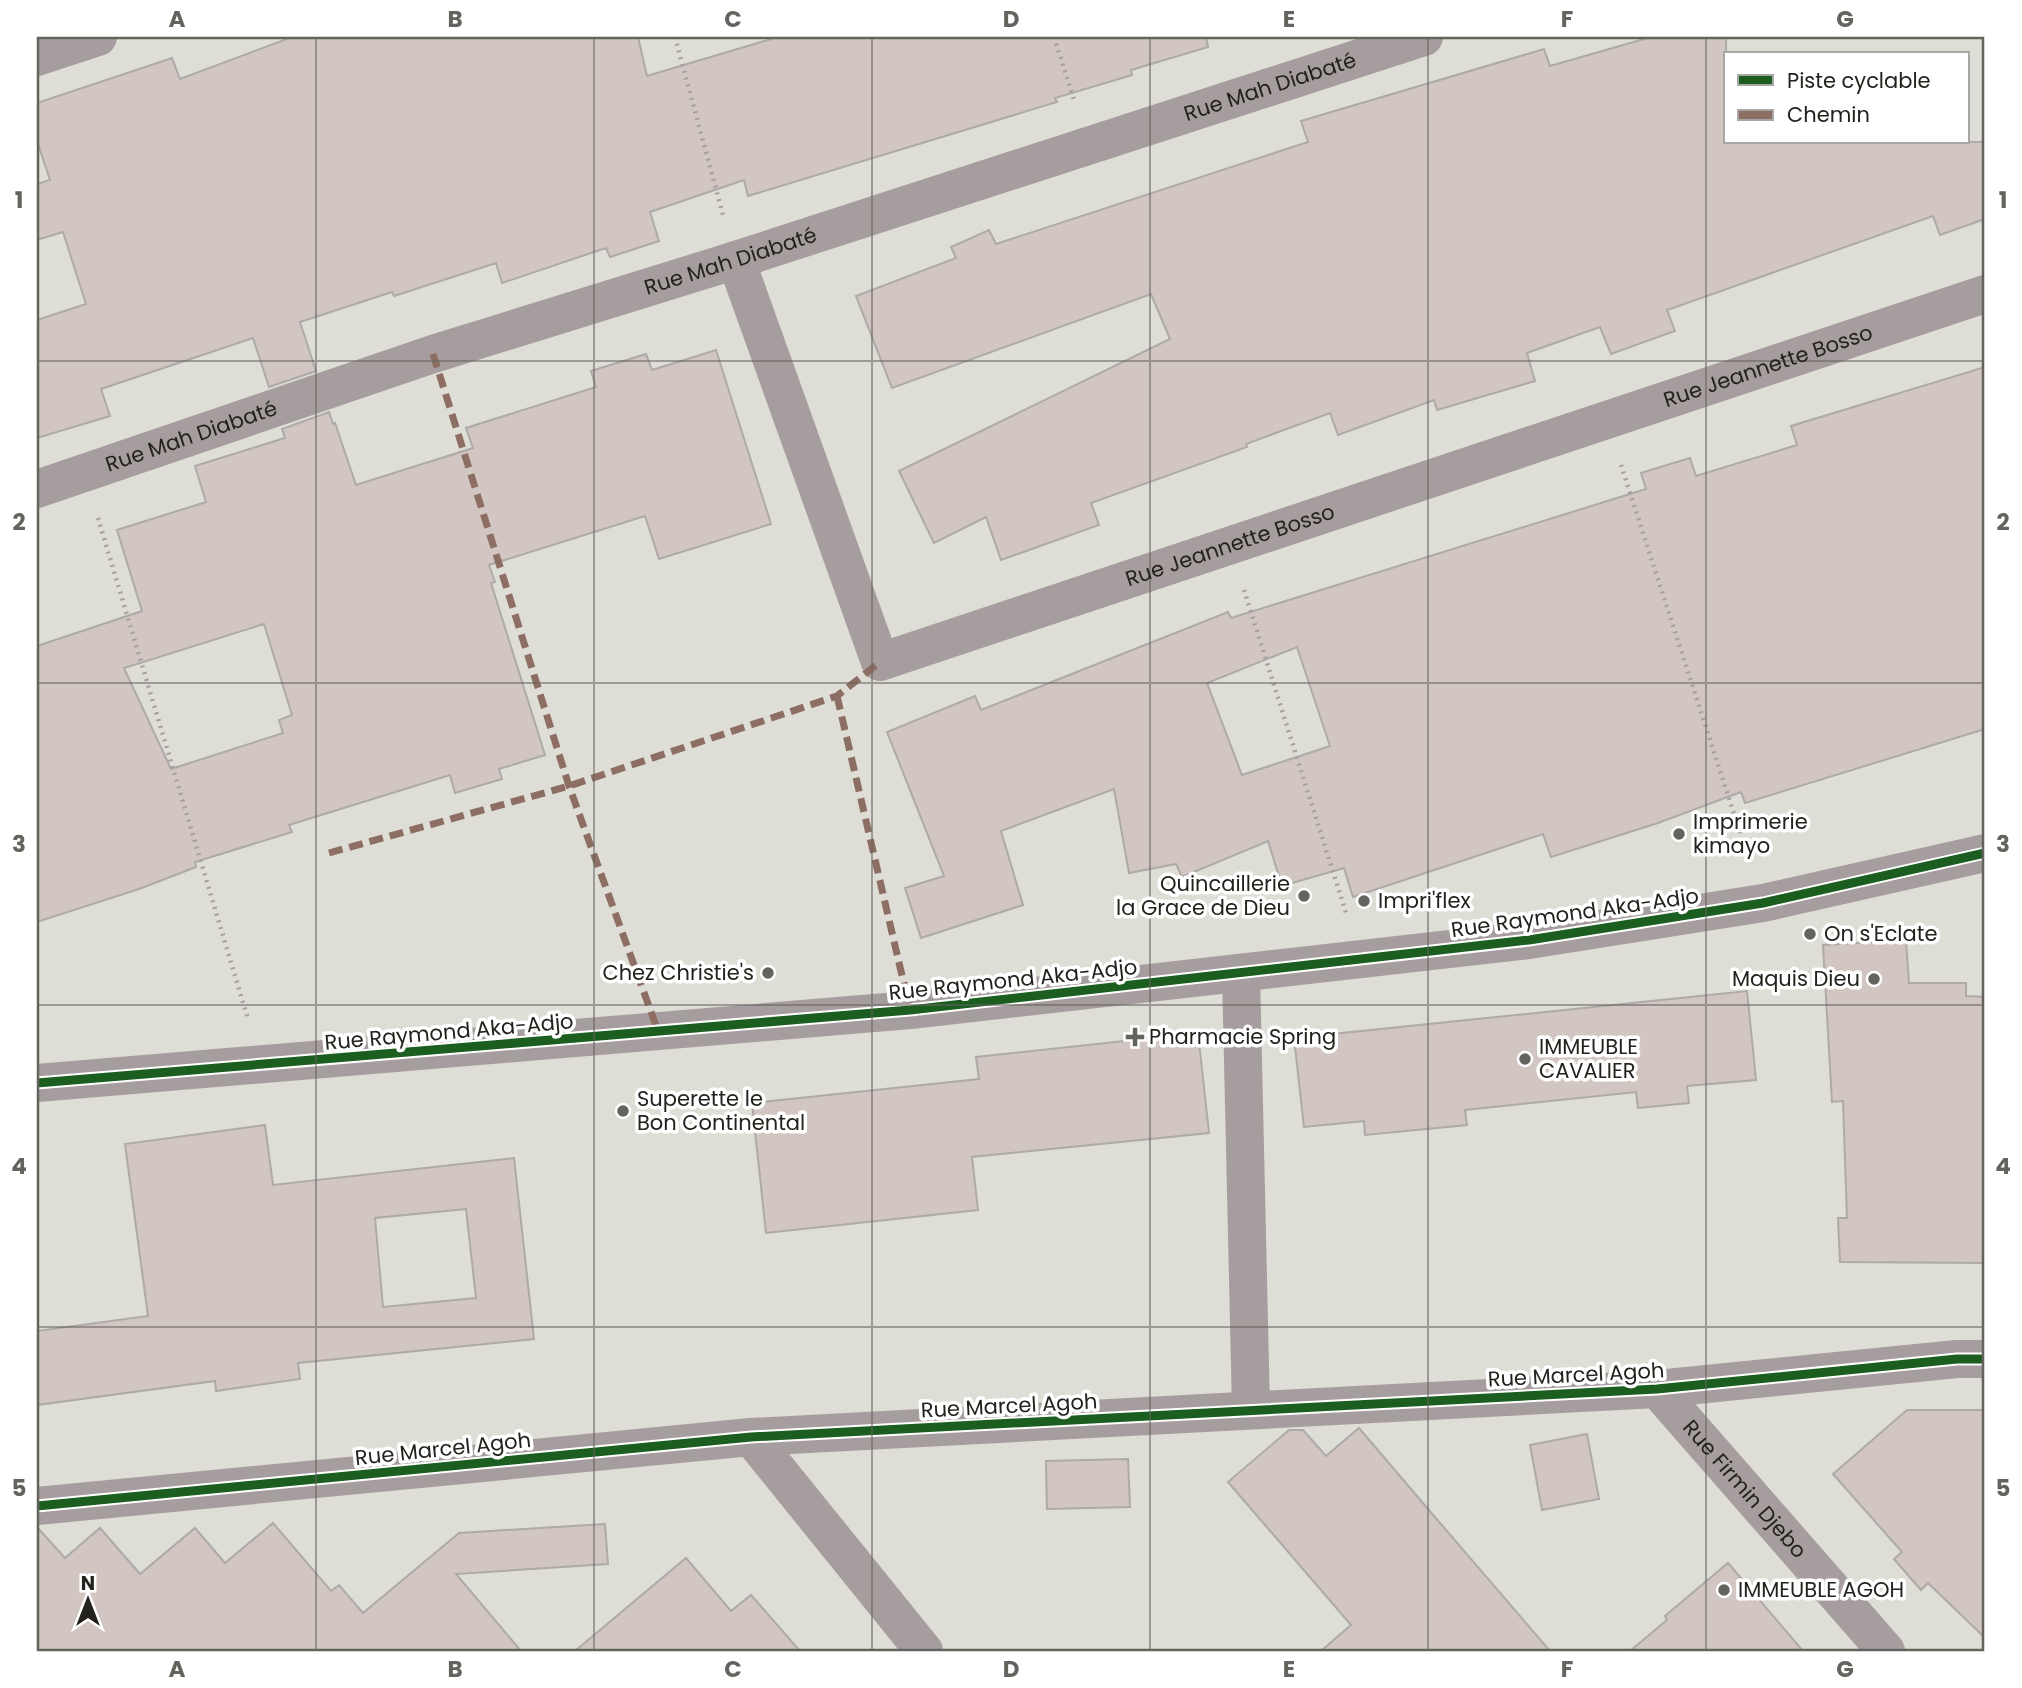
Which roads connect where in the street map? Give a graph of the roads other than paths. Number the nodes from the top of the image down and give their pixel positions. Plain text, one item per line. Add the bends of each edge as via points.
1 (98, 37) edge
2 (1424, 37) edge
3 (37, 57) edge
4 (736, 260) junction
5 (1985, 294) edge
6 (37, 489) edge
7 (1985, 853) edge
8 (1241, 973) junction
9 (37, 1083) edge
10 (1985, 1359) edge
11 (1657, 1389) junction
12 (1251, 1410) junction
13 (751, 1437) junction
14 (37, 1506) edge
15 (924, 1651) edge
16 (1886, 1651) edge

1 - 3 street
2 - 4 street, Rue Mah Diabaté
4 - 5 street, Rue Jeannette Bosso via 880,662
4 - 6 street, Rue Mah Diabaté via 433,354
7 - 8 street, Rue Raymond Aka-Adjo via 1763,902 1529,940
8 - 9 street, Rue Raymond Aka-Adjo via 910,1010
8 - 12 street
10 - 11 street, Rue Marcel Agoh
11 - 12 street, Rue Marcel Agoh
11 - 16 street, Rue Firmin Djebo
12 - 13 street, Rue Marcel Agoh
13 - 14 street, Rue Marcel Agoh
13 - 15 street

